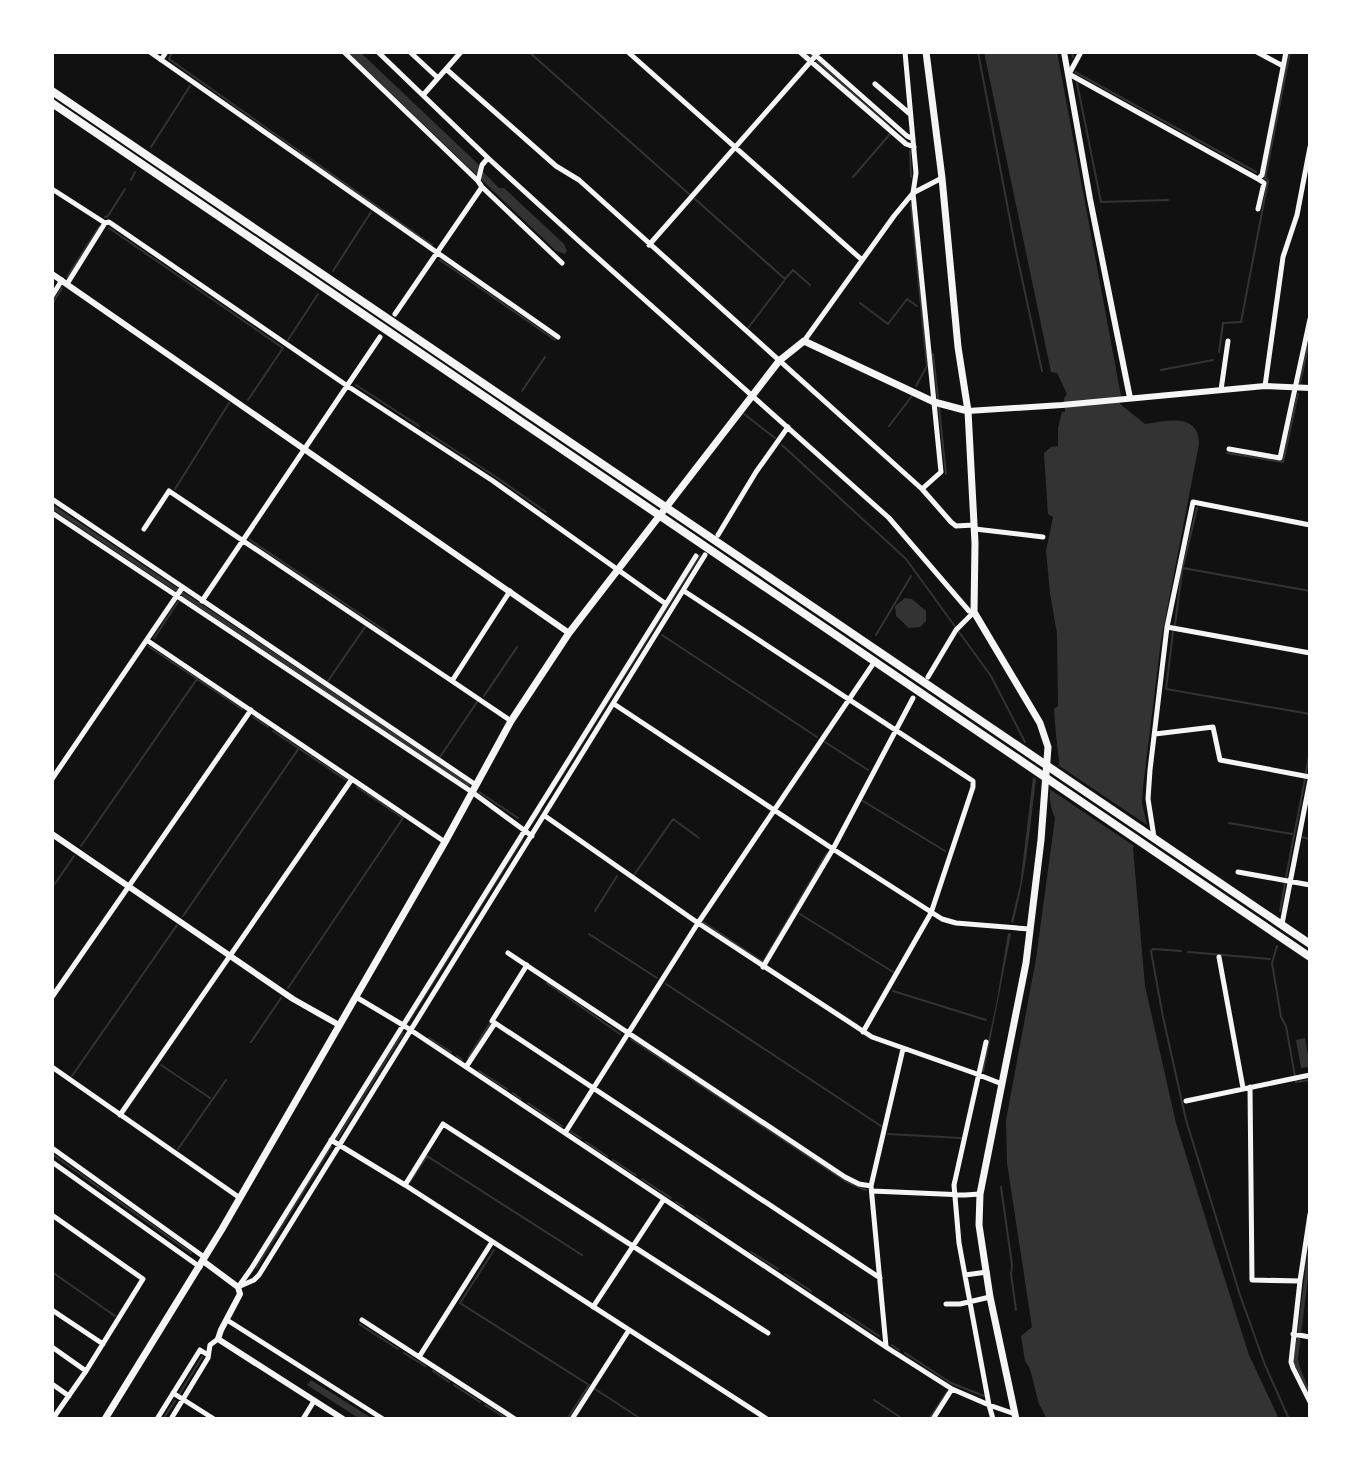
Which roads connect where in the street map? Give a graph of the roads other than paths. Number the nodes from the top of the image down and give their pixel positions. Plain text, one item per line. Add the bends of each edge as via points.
1 (150, 52) edge
2 (166, 52) edge
3 (344, 52) edge
4 (378, 52) edge
5 (410, 52) edge
6 (461, 52) edge
7 (628, 52) edge
8 (800, 52) edge
9 (905, 52) edge
10 (926, 52) edge
11 (1064, 52) edge
12 (1081, 52) edge
13 (1257, 52) edge
14 (1286, 52) edge
15 (815, 53) edge
16 (161, 60) junction
17 (811, 61) junction
18 (1283, 66) junction
19 (446, 69) junction
20 (1069, 74) junction
21 (438, 78) junction
22 (875, 84) dead end
23 (52, 91) edge
24 (424, 94) junction
25 (52, 103) edge
26 (911, 115) junction
27 (913, 139) junction
28 (914, 147) junction
29 (1310, 147) edge
30 (735, 148) junction
31 (488, 158) junction
32 (942, 178) junction
33 (1258, 179) junction
34 (479, 182) junction
35 (52, 189) edge
36 (913, 193) junction
37 (1258, 209) dead end
38 (105, 223) junction
39 (649, 245) junction
40 (438, 253) junction
41 (861, 259) junction
42 (562, 263) dead end
43 (52, 274) edge
44 (64, 282) junction
45 (52, 296) edge
46 (395, 314) dead end
47 (1310, 319) edge
48 (380, 337) dead end
49 (558, 337) dead end
50 (804, 341) junction
51 (1228, 341) dead end
52 (779, 361) junction
53 (346, 385) junction
54 (1265, 386) junction
55 (1294, 387) junction
56 (1310, 388) edge
57 (1221, 391) junction
58 (753, 395) junction
59 (1128, 398) junction
60 (934, 402) junction
61 (968, 411) junction
62 (788, 427) junction
63 (304, 447) junction
64 (1229, 449) dead end
65 (922, 489) junction
66 (52, 499) edge
67 (667, 507) junction
68 (52, 513) edge
69 (660, 517) junction
70 (83, 519) junction
71 (1310, 525) edge
72 (974, 527) junction
73 (77, 529) junction
74 (144, 529) dead end
75 (718, 535) dead end
76 (1043, 537) dead end
77 (243, 541) junction
78 (705, 555) dead end
79 (696, 556) dead end
80 (618, 570) junction
81 (182, 588) junction
82 (511, 591) junction
83 (684, 591) junction
84 (177, 596) junction
85 (202, 601) junction
86 (666, 604) junction
87 (974, 612) junction
88 (1167, 627) junction
89 (569, 633) junction
90 (148, 641) junction
91 (1310, 653) edge
92 (875, 661) junction
93 (928, 677) dead end
94 (452, 681) junction
95 (913, 698) dead end
96 (848, 699) junction
97 (614, 704) junction
98 (251, 710) junction
99 (511, 721) junction
100 (895, 730) junction
101 (1155, 734) junction
102 (1048, 773) junction
103 (1310, 778) edge
104 (52, 779) edge
105 (352, 779) junction
106 (474, 789) junction
107 (773, 810) junction
108 (545, 816) junction
109 (524, 830) junction
110 (52, 834) edge
111 (532, 836) junction
112 (1151, 836) junction
113 (445, 842) junction
114 (833, 849) junction
115 (1238, 872) dead end
116 (1290, 882) junction
117 (1310, 885) edge
118 (129, 887) junction
119 (931, 913) junction
120 (698, 923) junction
121 (1282, 925) junction
122 (1029, 929) junction
123 (1310, 944) edge
124 (508, 953) dead end
125 (229, 956) junction
126 (1219, 957) dead end
127 (1310, 957) edge
128 (527, 965) junction
129 (763, 967) junction
130 (355, 996) junction
131 (52, 997) edge
132 (495, 1023) junction
133 (339, 1025) junction
134 (403, 1025) junction
135 (410, 1030) junction
136 (628, 1032) junction
137 (863, 1032) junction
138 (986, 1042) dead end
139 (903, 1049) junction
140 (52, 1067) edge
141 (466, 1067) junction
142 (979, 1075) junction
143 (1310, 1075) edge
144 (1003, 1085) junction
145 (593, 1088) junction
146 (1247, 1088) junction
147 (1186, 1101) dead end
148 (120, 1115) junction
149 (565, 1133) junction
150 (331, 1140) junction
151 (339, 1145) junction
152 (52, 1148) edge
153 (52, 1162) edge
154 (405, 1185) junction
155 (871, 1189) junction
156 (954, 1194) junction
157 (980, 1194) junction
158 (240, 1198) junction
159 (664, 1199) junction
160 (1310, 1214) edge
161 (52, 1215) edge
162 (492, 1242) junction
163 (633, 1246) junction
164 (203, 1262) junction
165 (987, 1272) junction
166 (965, 1275) junction
167 (880, 1278) junction
168 (1300, 1281) junction
169 (238, 1287) junction
170 (990, 1297) junction
171 (969, 1301) junction
172 (946, 1304) dead end
173 (593, 1307) junction
174 (52, 1310) edge
175 (227, 1320) junction
176 (362, 1320) dead end
177 (629, 1330) junction
178 (768, 1333) dead end
179 (1296, 1335) junction
180 (1310, 1337) edge
181 (218, 1339) junction
182 (103, 1344) junction
183 (52, 1347) edge
184 (886, 1347) junction
185 (208, 1355) junction
186 (419, 1357) junction
187 (86, 1371) junction
188 (52, 1384) edge
189 (952, 1389) junction
190 (173, 1393) junction
191 (69, 1396) junction
192 (183, 1399) junction
193 (314, 1401) junction
194 (1310, 1402) edge
195 (989, 1405) junction
196 (1016, 1416) edge
197 (57, 1419) edge
198 (105, 1419) edge
199 (157, 1419) edge
200 (171, 1419) edge
201 (214, 1419) edge
202 (303, 1419) edge
203 (343, 1419) edge
204 (383, 1419) edge
205 (515, 1419) edge
206 (572, 1419) edge
207 (767, 1419) edge
208 (933, 1419) edge
209 (993, 1419) edge

1 - 16 street
2 - 16 street
3 - 34 street
4 - 24 street
5 - 21 street
6 - 19 street
7 - 30 street
8 - 17 street
9 - 26 street
10 - 32 main road
11 - 20 street
12 - 20 street
13 - 18 street
14 - 18 street
15 - 17 street
15 - 27 street
16 - 40 street
17 - 28 street
17 - 30 street
18 - 33 street
19 - 21 street
19 - 39 street
20 - 33 street
20 - 59 street
21 - 24 street
22 - 26 street
23 - 67 highway
24 - 31 street
25 - 69 highway
26 - 27 street
27 - 28 street
28 - 36 street
29 - 54 street via 1283,257
30 - 39 street
30 - 41 street
31 - 34 street
31 - 58 street
32 - 36 street
32 - 61 main road
33 - 37 street via 1264,183
34 - 40 street
34 - 42 street
35 - 38 street
36 - 41 street
36 - 60 street
38 - 44 street
38 - 53 street
39 - 52 street
40 - 46 street
40 - 49 street
41 - 50 street
43 - 44 street
44 - 45 street
44 - 63 street
47 - 55 street
48 - 53 street
50 - 52 main road
50 - 60 main road
51 - 57 street
52 - 58 main road
52 - 65 street
53 - 63 street
53 - 80 street
54 - 55 street
54 - 57 street
55 - 56 street
55 - 64 street via 1280,458
57 - 59 street
58 - 62 street
58 - 67 main road
59 - 61 street
60 - 61 main road
60 - 65 street via 941,472
61 - 72 main road
62 - 75 street
62 - 87 street via 889,518
63 - 77 street
63 - 82 street
65 - 72 street via 956,526
66 - 70 street
67 - 69 main road
67 - 102 highway
68 - 73 street
69 - 80 main road
69 - 92 highway
70 - 73 street
70 - 81 street
71 - 88 street via 1193,502
72 - 76 street
72 - 87 main road
73 - 84 street
74 - 77 street via 169,491
77 - 85 street
77 - 94 street
78 - 83 street
79 - 86 street
80 - 86 street
80 - 89 main road
81 - 84 street
81 - 85 street
82 - 89 street
82 - 94 street
83 - 96 street
83 - 97 street
84 - 90 street
84 - 106 street
85 - 106 street
86 - 109 street
87 - 93 street
87 - 102 main road via 1040,723 1048,747
88 - 91 street
88 - 101 street
89 - 99 main road
90 - 98 street
90 - 104 street
92 - 96 street
92 - 102 highway
94 - 99 street
95 - 100 street
96 - 100 street
96 - 107 street
97 - 107 street
97 - 108 street
98 - 105 street
98 - 118 street
99 - 106 main road
100 - 114 street
100 - 119 street via 973,781
101 - 103 street via 1213,727 1220,760
101 - 112 street via 1148,799
102 - 112 highway
102 - 122 main road
102 - 127 highway
103 - 116 street
105 - 113 street
105 - 125 street
106 - 109 street
106 - 113 main road
107 - 114 street
107 - 120 street
108 - 111 street
108 - 120 street
109 - 111 street
109 - 134 street
110 - 118 street
111 - 135 street
112 - 121 highway
113 - 130 main road
114 - 119 street
114 - 129 street
115 - 116 street
116 - 117 street
116 - 121 street
118 - 125 street
118 - 131 street
119 - 122 street via 956,923
119 - 137 street
120 - 129 street
120 - 136 street
121 - 123 highway
122 - 144 main road
124 - 128 street
125 - 133 street
125 - 148 street
126 - 146 street
128 - 132 street
128 - 136 street
129 - 137 street
130 - 133 main road
130 - 134 street
132 - 141 street
132 - 145 street
133 - 158 main road
134 - 135 street
134 - 150 street
135 - 141 street
135 - 151 street
136 - 145 street
136 - 155 street via 845,1177
137 - 139 street
138 - 142 street
139 - 142 street
139 - 155 street
140 - 148 street
141 - 149 street
142 - 144 street
142 - 156 street
143 - 146 street
144 - 157 main road
145 - 149 street
145 - 167 street
146 - 147 street
146 - 168 street via 1252,1280
148 - 158 street
149 - 159 street
150 - 151 street
150 - 169 street
151 - 154 street
151 - 169 street via 259,1275
152 - 164 street
153 - 164 street
154 - 162 street
154 - 163 street via 443,1124
155 - 156 street
155 - 167 street
156 - 157 street
156 - 166 street
157 - 165 main road
158 - 164 main road
159 - 163 street
159 - 184 street
160 - 168 street
161 - 182 street via 143,1279
162 - 173 street
162 - 186 street
163 - 173 street
163 - 178 street
164 - 169 street
164 - 198 main road
165 - 166 street
165 - 170 main road
166 - 171 street
167 - 184 street
168 - 179 street
169 - 175 street via 239,1299
170 - 171 street
170 - 196 main road
171 - 172 street
171 - 195 street
173 - 177 street
174 - 182 street
175 - 181 street
175 - 204 street
176 - 186 street
177 - 206 street
177 - 207 street
179 - 180 street
179 - 194 street via 1291,1362
181 - 185 street
181 - 193 street
182 - 187 street
183 - 187 street
184 - 189 street
185 - 190 street via 200,1350
185 - 192 street
186 - 205 street
187 - 191 street
188 - 191 street
189 - 195 street
189 - 208 street
190 - 192 street
190 - 199 street
191 - 197 street
192 - 200 street
192 - 201 street
193 - 202 street
193 - 203 street
195 - 196 street
195 - 209 street

